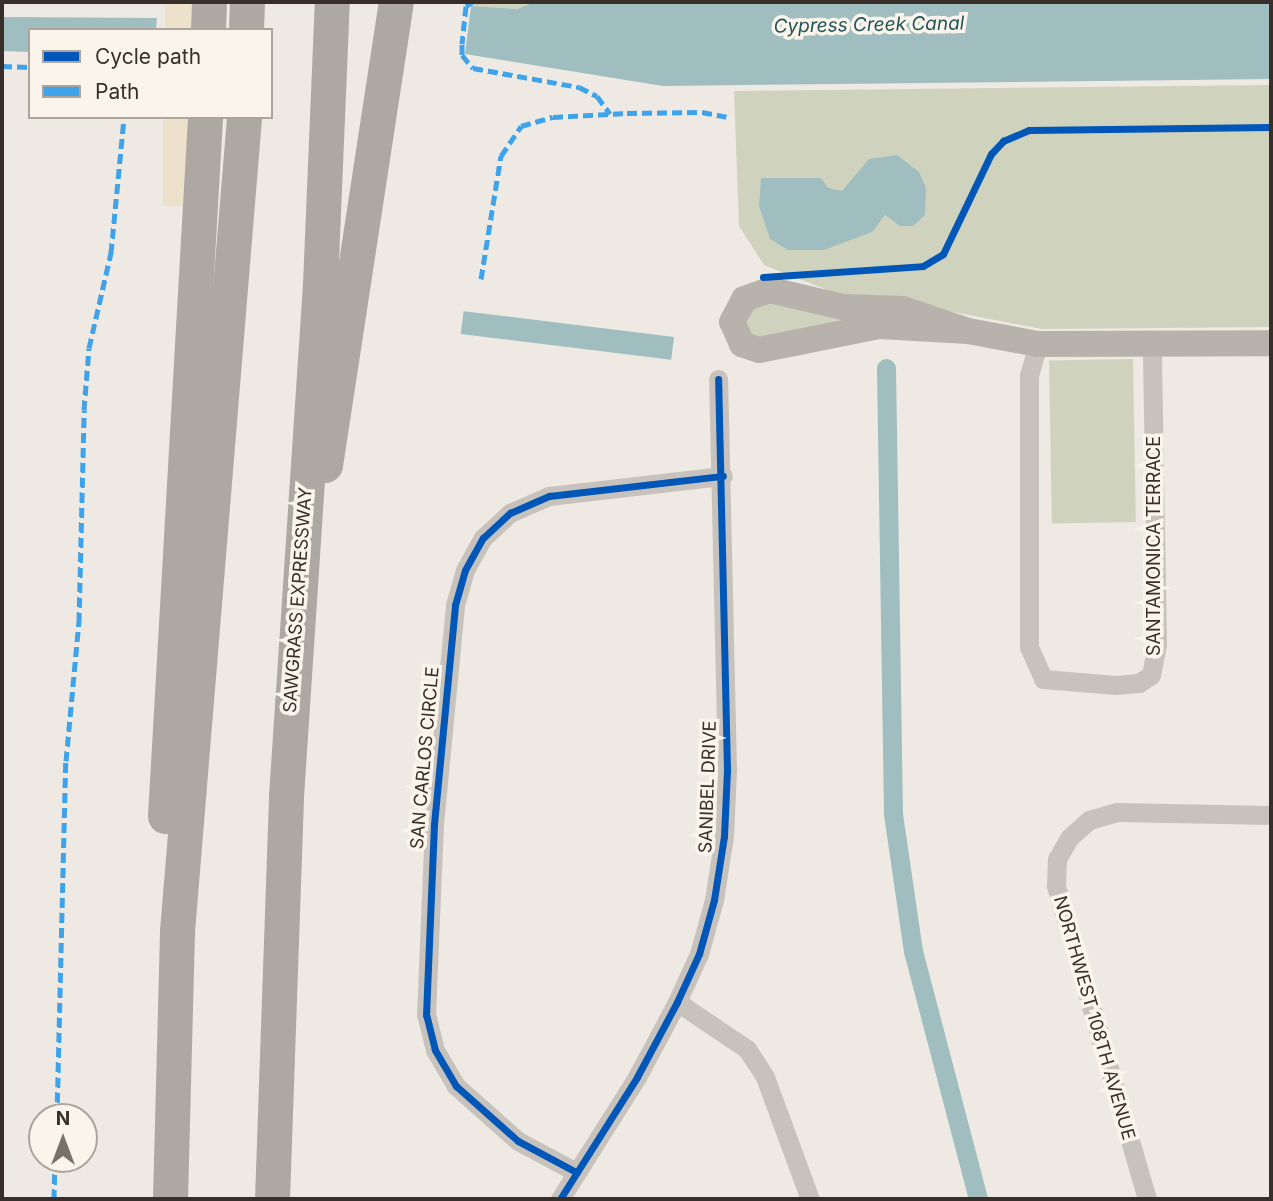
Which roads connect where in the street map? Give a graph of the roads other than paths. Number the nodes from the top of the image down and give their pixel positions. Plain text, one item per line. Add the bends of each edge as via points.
1 (209, 2) edge
2 (247, 2) edge
3 (332, 2) edge
4 (396, 2) edge
5 (208, 28) edge
6 (246, 28) edge
7 (205, 119) edge
8 (244, 119) edge
9 (968, 331) junction
10 (1271, 343) edge
11 (1038, 344) junction
12 (1152, 344) junction
13 (718, 379) dead end
14 (723, 476) junction
15 (301, 542) junction
16 (1271, 815) edge
17 (177, 931) junction
18 (677, 1002) junction
19 (576, 1172) junction
20 (170, 1199) edge
21 (272, 1199) edge
22 (560, 1199) edge
23 (810, 1199) edge
24 (1147, 1199) edge

1 - 5 highway
2 - 6 highway
3 - 15 highway, SAWGRASS EXPRESSWAY via 320,284
4 - 15 highway via 330,448
7 - 17 highway via 164,796 165,858
8 - 17 highway
9 - 9 street via 903,309 843,307 770,290 744,299 732,322 742,344 759,350 860,328
9 - 11 street
10 - 12 street
11 - 12 street
11 - 12 street, SANTAMONICA TERRACE via 1029,376 1029,647 1043,679 1062,683 1139,682 1151,675 1157,644
13 - 14 street, SANIBEL DRIVE
14 - 18 street, SANIBEL DRIVE via 724,836 699,954
14 - 19 street, SAN CARLOS CIRCLE via 549,496 510,513 483,538 465,570 455,605 434,824 426,1015 435,1051 456,1086 518,1141
15 - 21 highway, SAWGRASS EXPRESSWAY via 286,796
16 - 24 street, NORTHWEST 108TH AVENUE via 1117,812 1089,820 1069,838 1057,859 1056,885
17 - 20 highway
18 - 19 street, SANIBEL DRIVE via 637,1077
18 - 23 street via 747,1049 765,1077
19 - 22 street, SANIBEL DRIVE

